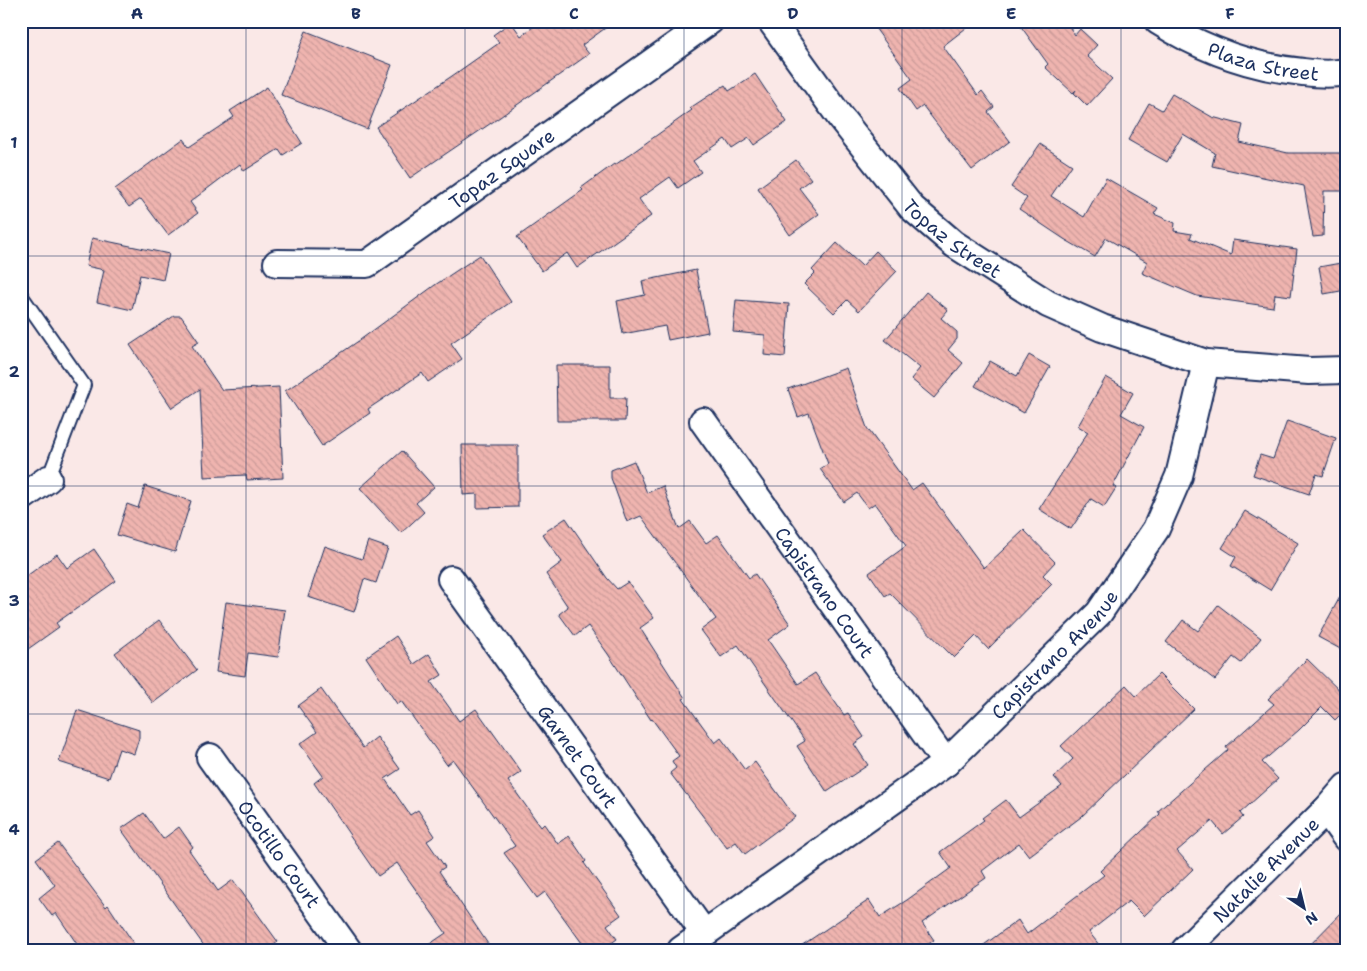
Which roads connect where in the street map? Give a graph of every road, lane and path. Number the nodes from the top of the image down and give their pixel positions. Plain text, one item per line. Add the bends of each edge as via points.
1 (710, 21) edge
2 (772, 21) edge
3 (1158, 21) edge
4 (1346, 72) edge
5 (277, 264) dead end
6 (21, 295) edge
7 (1206, 363) junction
8 (1346, 370) edge
9 (703, 421) dead end
10 (48, 479) joint
11 (21, 498) edge
12 (451, 579) dead end
13 (210, 757) dead end
14 (946, 764) junction
15 (1346, 787) edge
16 (1326, 810) junction
17 (1346, 838) edge
18 (704, 933) junction
19 (348, 950) edge
20 (681, 950) edge
21 (1184, 950) edge

1 - 5 street, Topaz Square via 366,264
2 - 7 street, Topaz Street via 840,117 912,208 954,244 1048,304 1102,328
3 - 4 street, Plaza Street via 1176,33 1229,56 1279,70 1331,75
6 - 10 lane via 84,385
7 - 8 street via 1309,371
7 - 14 street, Capistrano Avenue via 1179,476 1156,529 1099,613
9 - 14 street, Capistrano Court
10 - 11 street
12 - 18 street, Garnet Court
13 - 19 street, Ocotillo Court
14 - 18 street, Capistrano Avenue
15 - 16 street, Natalie Avenue
16 - 17 street
16 - 21 street, Natalie Avenue
18 - 20 street, Capistrano Avenue

